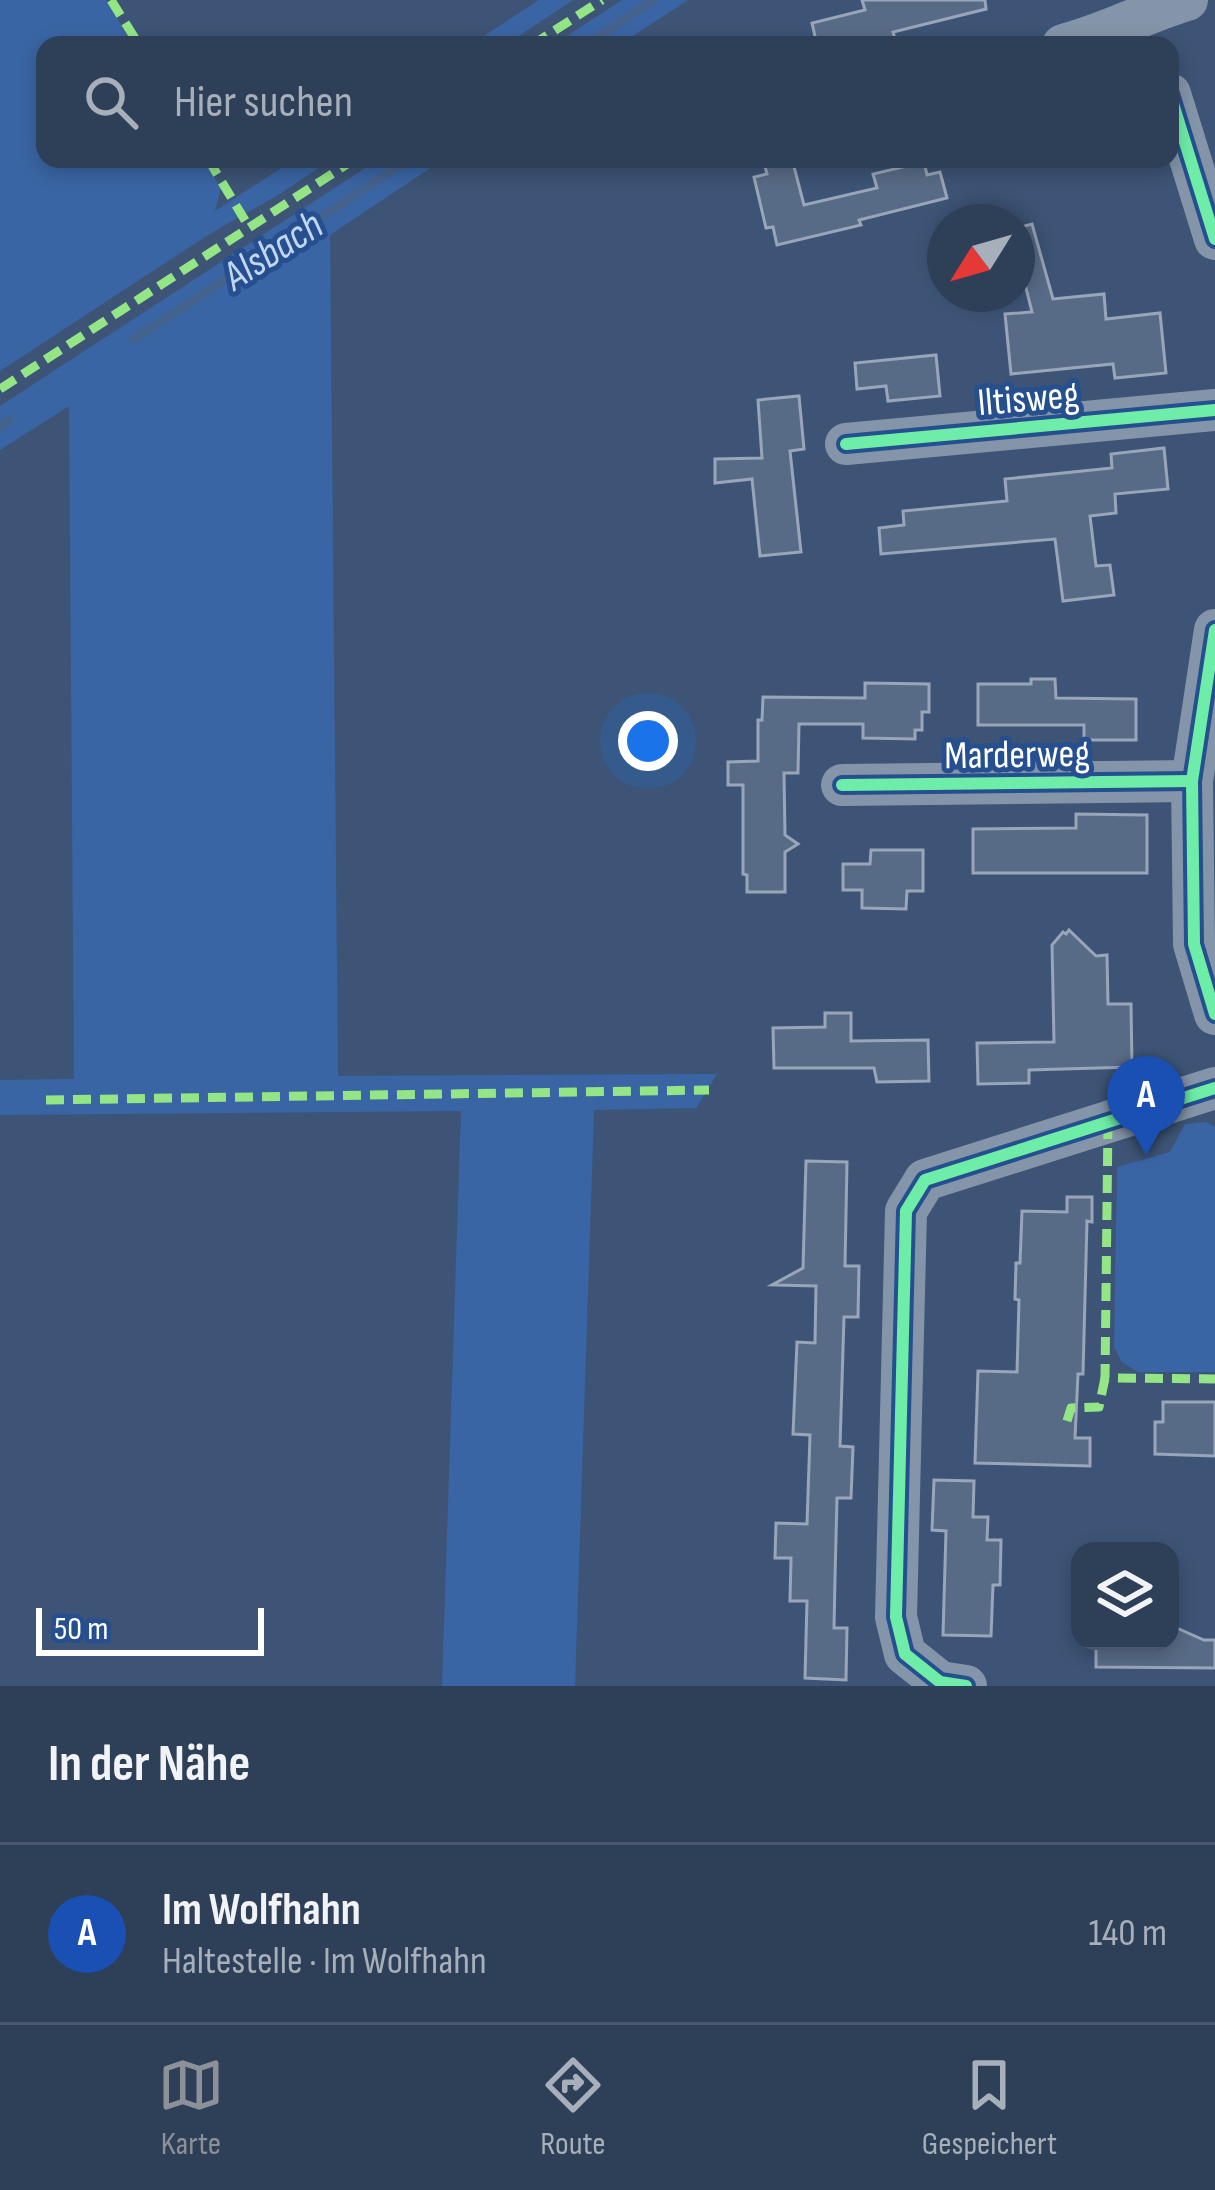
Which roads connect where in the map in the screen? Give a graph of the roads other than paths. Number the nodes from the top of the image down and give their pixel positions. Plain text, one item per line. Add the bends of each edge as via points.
1 (1187, 0) edge
2 (1146, 19) edge
3 (1099, 36) edge
4 (1179, 123) edge
5 (1215, 239) edge
6 (1215, 410) edge
7 (846, 444) dead end
8 (1215, 630) edge
9 (1192, 781) junction
10 (842, 785) dead end
11 (1215, 1013) edge
12 (1215, 1088) edge
13 (966, 1686) edge

1 - 2 street
2 - 3 street
4 - 5 street
6 - 7 street, Iltisweg
8 - 9 street
9 - 10 street, Marderweg
9 - 11 street via 1194,944
12 - 13 street via 925,1180 906,1211 896,1616 905,1654 940,1682

